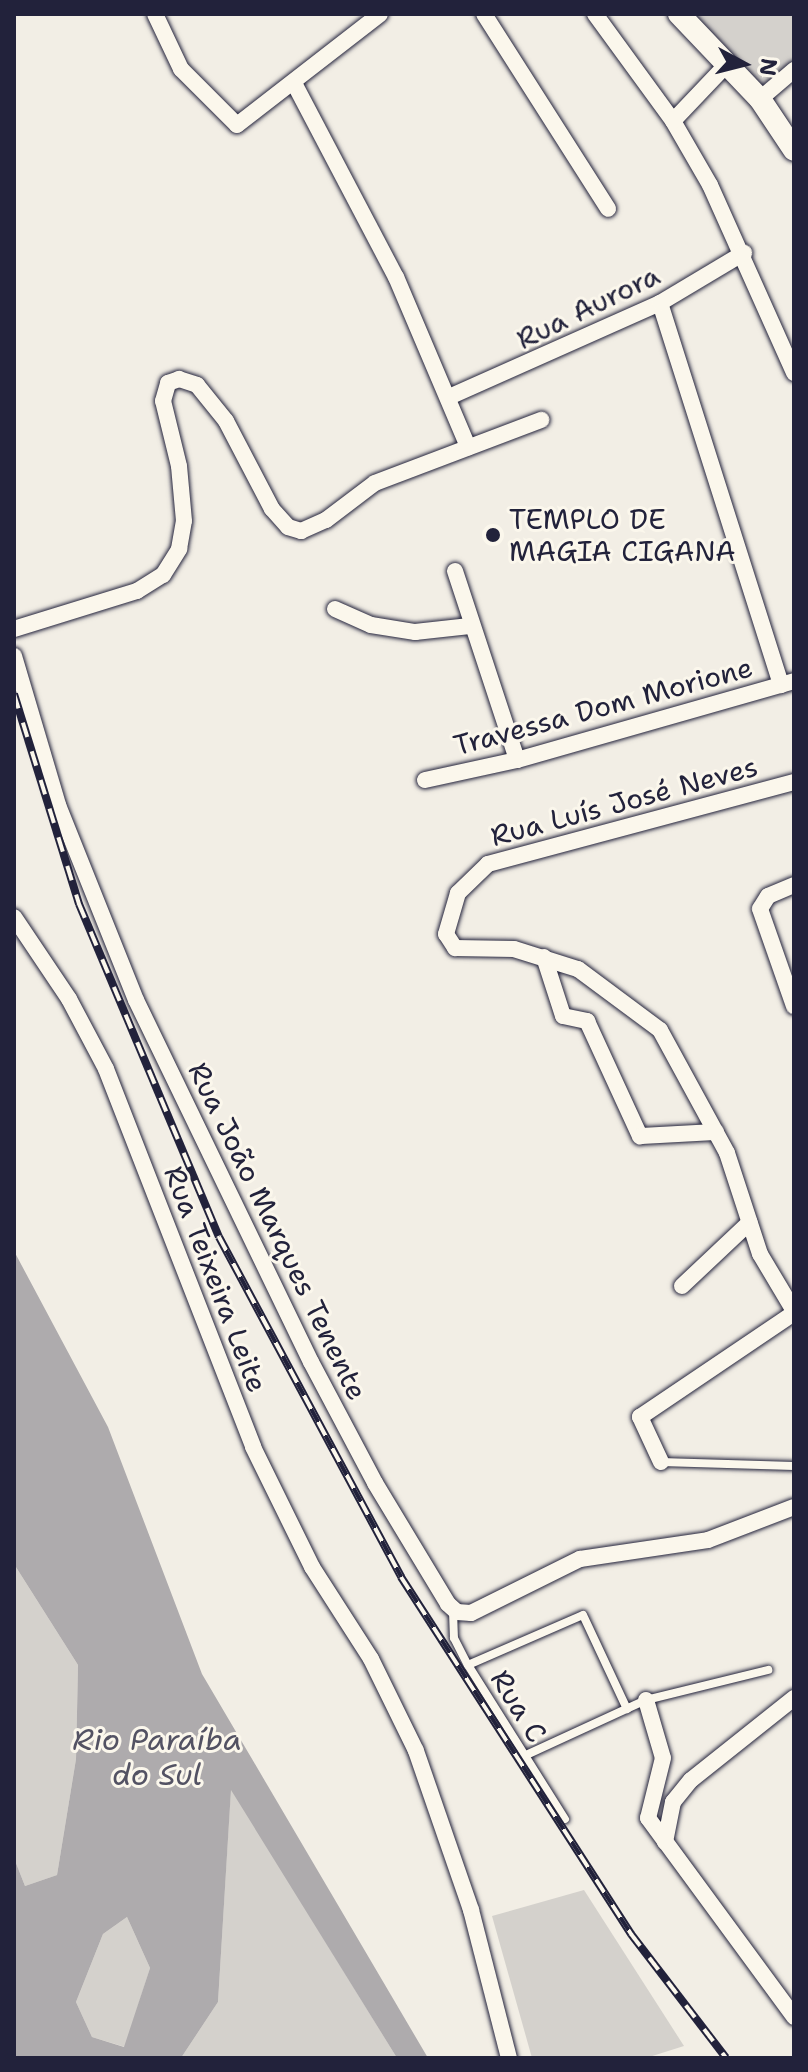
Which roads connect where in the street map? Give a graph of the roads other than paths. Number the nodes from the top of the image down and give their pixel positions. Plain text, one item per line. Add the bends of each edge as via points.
1 (155, 14) edge
2 (484, 14) edge
3 (595, 14) edge
4 (679, 14) edge
5 (368, 17) edge
6 (727, 64) junction
7 (794, 70) edge
8 (294, 83) junction
9 (760, 99) junction
10 (673, 121) junction
11 (794, 150) edge
12 (608, 209) dead end
13 (744, 253) junction
14 (660, 303) junction
15 (794, 373) edge
16 (449, 397) junction
17 (541, 420) dead end
18 (468, 447) junction
19 (455, 571) dead end
20 (335, 609) dead end
21 (470, 626) junction
22 (14, 629) edge
23 (14, 656) edge
24 (787, 683) edge
25 (517, 760) junction
26 (425, 780) dead end
27 (794, 782) edge
28 (794, 885) edge
29 (14, 917) edge
30 (544, 957) junction
31 (794, 1006) edge
32 (716, 1132) junction
33 (750, 1222) junction
34 (682, 1286) dead end
35 (794, 1312) edge
36 (661, 1462) joint
37 (794, 1466) edge
38 (794, 1507) edge
39 (451, 1607) junction
40 (468, 1665) junction
41 (768, 1670) dead end
42 (794, 1698) edge
43 (646, 1700) junction
44 (627, 1709) junction
45 (524, 1756) junction
46 (565, 1819) dead end
47 (665, 1842) junction
48 (794, 2017) edge
49 (509, 2058) edge

1 - 8 street via 181,69 237,125
2 - 12 street
3 - 10 street
4 - 6 street
5 - 8 street
6 - 9 street
6 - 10 street
7 - 9 street
8 - 16 street via 396,277
9 - 11 street
10 - 13 street
13 - 14 street, Rua Aurora
13 - 15 street
14 - 16 street, Rua Aurora
14 - 24 street
16 - 18 street
17 - 18 street
18 - 22 street via 375,483 326,520 301,531 288,527 272,509 226,421 197,385 179,379 168,383 163,401 179,466 184,521 179,549 163,575 137,591
19 - 21 street
20 - 21 street via 371,625 415,632
21 - 25 street
23 - 39 street, Rua João Marques Tenente via 82,870 237,1214 375,1483
24 - 25 street, Travessa Dom Morione
25 - 26 street, Travessa Dom Morione
27 - 30 street, Rua Luís José Neves via 488,864 458,893 447,941 455,948 514,949
28 - 31 street via 768,896 760,909
29 - 49 street, Rua Teixeira Leite via 69,999 106,1069 253,1447 312,1567 371,1659 416,1751 443,1823
30 - 32 street, Rua Luís José Neves via 578,969 660,1030
30 - 32 street via 563,1016 587,1021 640,1136
32 - 33 street, Rua Luís José Neves
33 - 34 street
33 - 35 street, Rua Luís José Neves via 768,1271
35 - 36 street via 640,1417
36 - 37 lane
38 - 39 street via 708,1540 580,1559 478,1611
39 - 40 lane, Rua C via 454,1638
40 - 44 lane via 583,1615
40 - 45 lane, Rua C
41 - 43 lane
42 - 47 street via 691,1780 673,1802
43 - 44 lane
43 - 47 street via 663,1758 647,1812
44 - 45 lane
45 - 46 lane, Rua C
47 - 48 street

